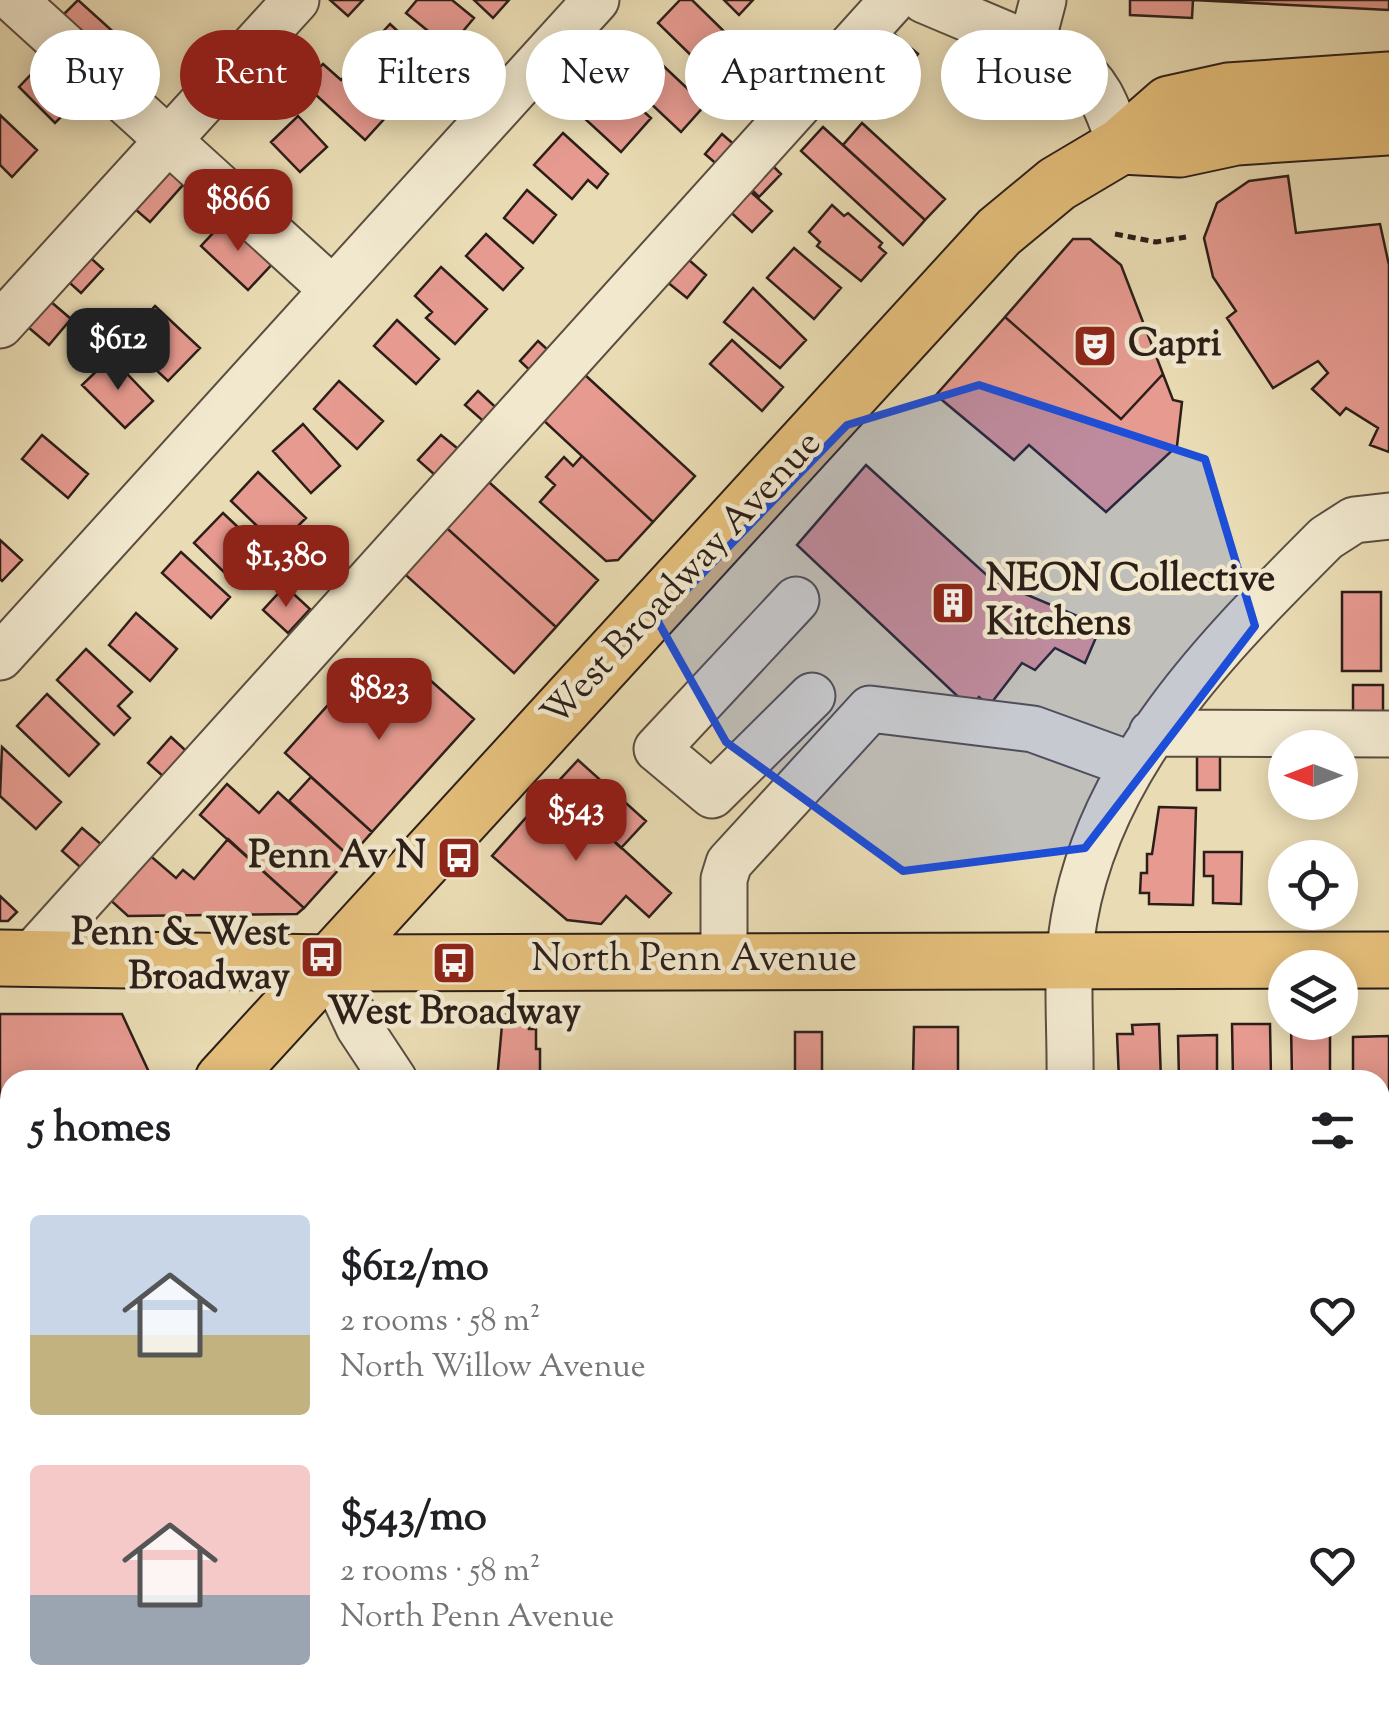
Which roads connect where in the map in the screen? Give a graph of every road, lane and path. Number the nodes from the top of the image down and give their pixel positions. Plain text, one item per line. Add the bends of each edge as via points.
1 (14, 0) edge
2 (296, 0) edge
3 (893, 0) edge
4 (924, 0) edge
5 (1043, 0) edge
6 (580, 5) edge
7 (994, 30) edge
8 (1035, 30) edge
9 (1389, 80) edge
10 (1108, 110) edge
11 (1389, 127) edge
12 (167, 140) junction
13 (1121, 146) junction
14 (1115, 234) dead end
15 (1186, 236) dead end
16 (333, 290) junction
17 (0, 325) edge
18 (1389, 516) edge
19 (796, 600) dead end
20 (0, 658) edge
21 (812, 696) dead end
22 (1389, 734) edge
23 (1142, 749) junction
24 (14, 958) edge
25 (1072, 959) junction
26 (1389, 960) edge
27 (724, 961) junction
28 (329, 963) junction
29 (231, 1070) edge
30 (388, 1070) edge
31 (1070, 1070) edge

1 - 12 street
2 - 12 street
3 - 24 street
4 - 7 street
5 - 8 street
6 - 16 street
9 - 13 main road, West Broadway Avenue via 1228,91 1168,104
10 - 13 street
11 - 13 main road via 1236,137 1180,149
12 - 16 street
12 - 17 street
13 - 28 main road, West Broadway Avenue via 1057,184 999,232
14 - 15 path via 1156,242
16 - 20 street
18 - 23 street via 1340,526 1221,647
19 - 21 street via 657,748 712,795
22 - 23 street
23 - 25 street via 1081,883
23 - 27 street via 870,709 729,864
24 - 28 main road, North Penn Avenue
25 - 26 main road, North Penn Avenue
25 - 27 main road, North Penn Avenue
25 - 31 street
27 - 28 main road, North Penn Avenue
28 - 29 main road, West Broadway Avenue
28 - 30 street

